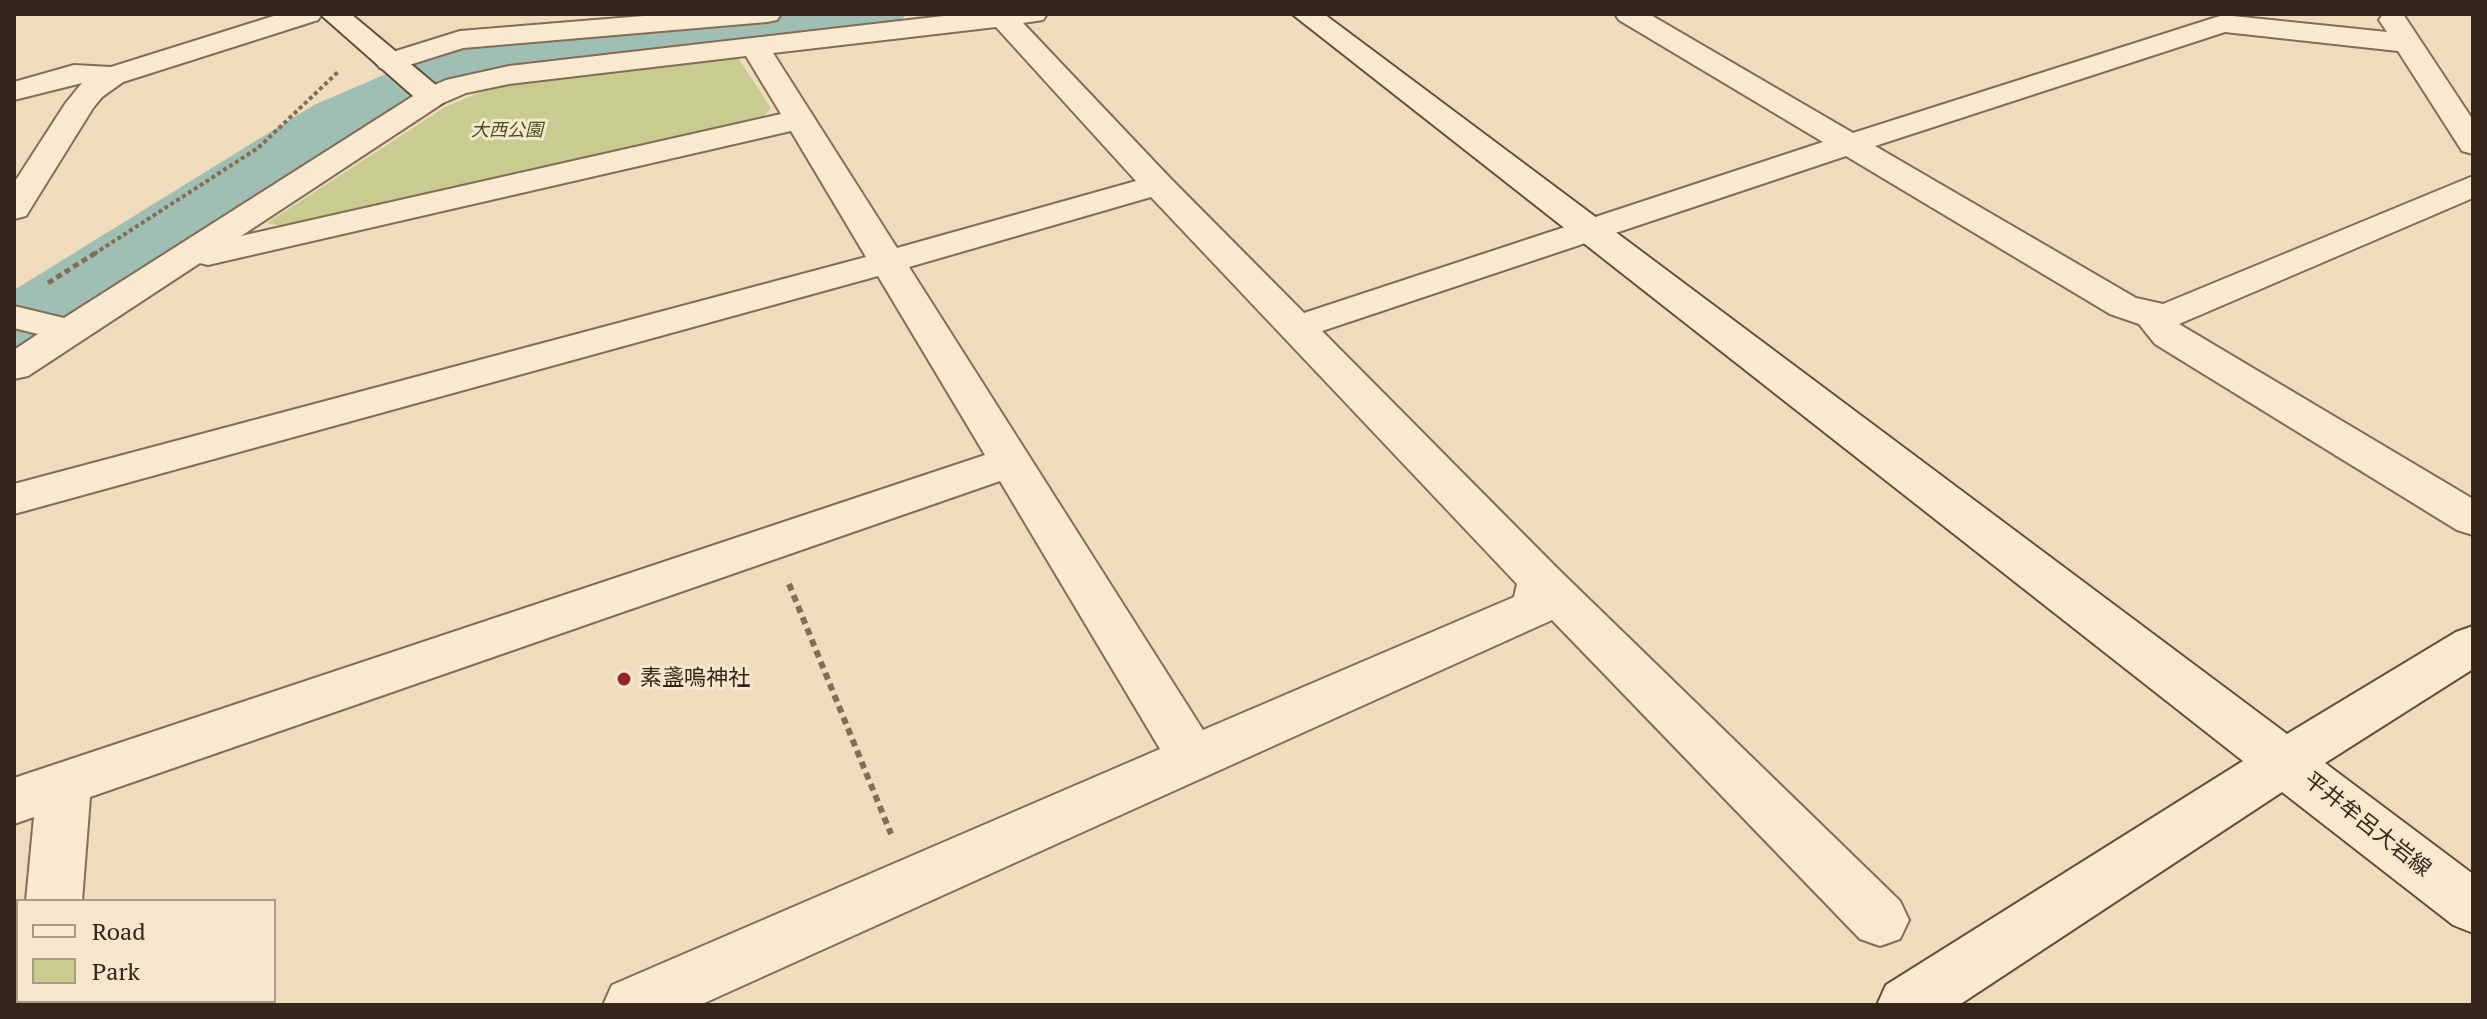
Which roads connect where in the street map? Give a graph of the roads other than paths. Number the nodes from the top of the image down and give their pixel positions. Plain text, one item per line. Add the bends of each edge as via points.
1 (308, 14) edge
2 (334, 14) edge
3 (767, 14) edge
4 (1034, 14) edge
5 (1306, 14) edge
6 (1632, 14) edge
7 (2390, 14) edge
8 (1003, 18) junction
9 (2406, 43) junction
10 (756, 48) junction
11 (396, 67) junction
12 (113, 76) junction
13 (14, 91) edge
14 (432, 97) junction
15 (798, 120) junction
16 (1854, 144) junction
17 (2473, 144) edge
18 (1158, 185) junction
19 (2473, 186) edge
20 (14, 209) edge
21 (1588, 229) junction
22 (178, 261) junction
23 (888, 262) junction
24 (26, 304) edge
25 (2152, 316) junction
26 (1298, 327) junction
27 (60, 328) junction
28 (14, 367) edge
29 (1010, 462) junction
30 (14, 499) edge
31 (2473, 519) edge
32 (1541, 580) junction
33 (2473, 645) edge
34 (1194, 760) junction
35 (2285, 762) junction
36 (64, 784) junction
37 (14, 801) edge
38 (54, 899) edge
39 (2473, 907) edge
40 (1880, 920) dead end
41 (633, 1005) edge
42 (1907, 1005) edge

1 - 12 street
2 - 11 street
3 - 11 street via 460,40
4 - 8 street
5 - 21 street
6 - 16 street
7 - 9 street
8 - 10 street
8 - 18 street
9 - 16 street via 2223,23
9 - 17 street
10 - 14 street via 509,75
10 - 15 street
11 - 14 street
12 - 13 street via 74,74
12 - 20 street via 80,104
14 - 22 street
15 - 22 street
15 - 23 street
16 - 21 street
16 - 25 street via 2123,306
18 - 23 street
18 - 26 street
19 - 25 street via 2169,315
21 - 26 street
21 - 35 street
22 - 27 street
23 - 29 street
23 - 30 street
24 - 27 street
25 - 31 street via 2169,336
26 - 32 street
27 - 28 street
29 - 34 street
29 - 36 street
32 - 34 street via 1536,607
32 - 40 street
33 - 35 street, 平井牟呂大岩線
34 - 41 street
35 - 39 street, 平井牟呂大岩線
35 - 42 street
36 - 37 street
36 - 38 street

